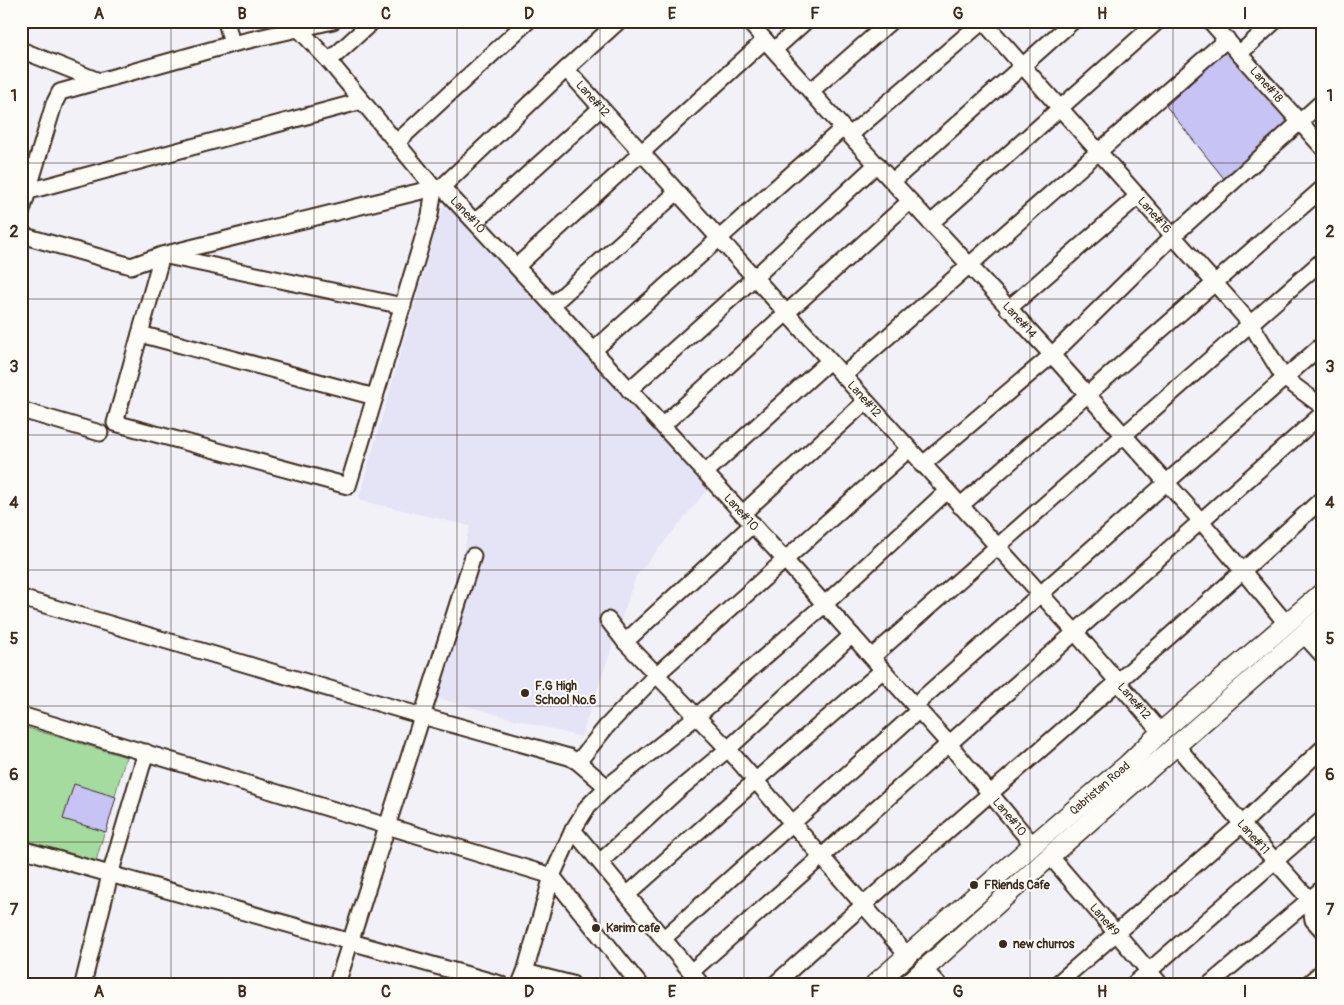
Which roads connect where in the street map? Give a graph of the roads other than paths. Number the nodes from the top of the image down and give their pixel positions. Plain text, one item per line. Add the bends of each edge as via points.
1 (226, 21) edge
2 (333, 21) edge
3 (372, 21) edge
4 (528, 21) edge
5 (619, 21) edge
6 (748, 21) edge
7 (806, 21) edge
8 (891, 21) edge
9 (983, 21) edge
10 (1073, 21) edge
11 (1158, 21) edge
12 (1210, 21) edge
13 (1275, 21) edge
14 (298, 28) junction
15 (1227, 40) junction
16 (232, 44) junction
17 (769, 45) junction
18 (21, 50) edge
19 (1239, 54) junction
20 (329, 61) junction
21 (1023, 66) junction
22 (66, 69) junction
23 (566, 69) junction
24 (99, 81) junction
25 (811, 91) junction
26 (60, 92) junction
27 (362, 101) junction
28 (1323, 101) edge
29 (600, 108) junction
30 (1060, 108) junction
31 (1299, 121) junction
32 (846, 132) junction
33 (397, 142) junction
34 (1323, 148) edge
35 (1099, 152) junction
36 (640, 153) junction
37 (877, 164) junction
38 (893, 181) junction
39 (438, 188) junction
40 (1323, 188) edge
41 (29, 191) junction
42 (676, 192) junction
43 (1138, 196) junction
44 (910, 201) junction
45 (21, 214) edge
46 (475, 222) junction
47 (931, 223) junction
48 (21, 235) edge
49 (1173, 236) junction
50 (719, 240) junction
51 (162, 255) junction
52 (1323, 260) edge
53 (969, 265) junction
54 (517, 266) junction
55 (754, 278) junction
56 (1215, 283) junction
57 (552, 305) junction
58 (403, 306) junction
59 (1008, 309) junction
60 (786, 313) junction
61 (1251, 324) junction
62 (140, 334) junction
63 (1323, 344) edge
64 (594, 350) junction
65 (1052, 355) junction
66 (829, 361) junction
67 (843, 376) junction
68 (1284, 378) junction
69 (629, 390) junction
70 (1087, 396) junction
71 (375, 398) junction
72 (865, 402) junction
73 (1323, 407) edge
74 (21, 410) edge
75 (1323, 413) edge
76 (663, 425) junction
77 (100, 433) dead end
78 (1124, 436) junction
79 (909, 449) junction
80 (922, 464) junction
81 (706, 472) junction
82 (1165, 482) junction
83 (947, 491) junction
84 (1323, 498) edge
85 (960, 506) junction
86 (748, 518) junction
87 (1201, 521) junction
88 (997, 547) junction
89 (473, 556) dead end
90 (785, 560) junction
91 (1243, 572) junction
92 (1323, 592) edge
93 (1040, 593) junction
94 (21, 598) edge
95 (825, 604) junction
96 (1323, 617) edge
97 (608, 620) dead end
98 (1286, 623) junction
99 (1075, 632) junction
100 (852, 635) junction
101 (1304, 635) junction
102 (625, 642) junction
103 (1323, 656) edge
104 (872, 657) junction
105 (883, 670) junction
106 (656, 676) junction
107 (1117, 681) junction
108 (917, 708) junction
109 (21, 715) edge
110 (422, 716) junction
111 (697, 716) junction
112 (1161, 732) junction
113 (949, 744) junction
114 (1176, 745) junction
115 (1323, 748) edge
116 (728, 749) junction
117 (146, 752) junction
118 (578, 762) junction
119 (1134, 771) junction
120 (755, 781) junction
121 (607, 787) junction
122 (991, 794) junction
123 (1323, 819) edge
124 (791, 823) junction
125 (1242, 824) junction
126 (387, 826) junction
127 (573, 830) junction
128 (1033, 845) junction
129 (21, 849) edge
130 (1050, 856) junction
131 (821, 857) junction
132 (600, 862) junction
133 (1276, 862) junction
134 (110, 875) junction
135 (552, 876) junction
136 (1323, 888) edge
137 (627, 895) junction
138 (1310, 900) junction
139 (863, 904) junction
140 (1323, 931) edge
141 (1116, 934) junction
142 (663, 938) junction
143 (350, 943) junction
144 (907, 955) junction
145 (924, 969) junction
146 (1148, 971) junction
147 (1323, 971) edge
148 (523, 978) edge
149 (696, 978) edge
150 (83, 984) edge
151 (337, 984) edge
152 (500, 984) edge
153 (572, 984) edge
154 (639, 984) edge
155 (775, 984) edge
156 (875, 984) edge
157 (908, 984) edge
158 (938, 984) edge
159 (1057, 984) edge
160 (1134, 984) edge
161 (1160, 984) edge
162 (1210, 984) edge
163 (1308, 984) edge

1 - 16 street
2 - 14 street
3 - 20 street
4 - 33 street
5 - 23 street
6 - 17 street, Lane#14
7 - 17 street
8 - 25 street
9 - 21 street, Lane#16
9 - 32 street
10 - 21 street
11 - 30 street
12 - 15 street, Lane#18
13 - 19 street
14 - 16 street
14 - 20 street, Lane#10
15 - 19 street, Lane#18
15 - 35 street
16 - 24 street
17 - 25 street, Lane#14
17 - 36 street
18 - 22 street
19 - 31 street, Lane#18
20 - 27 street, Lane#10
21 - 30 street, Lane#16
21 - 38 street
22 - 24 street
22 - 26 street
23 - 29 street, Lane#12
23 - 39 street
24 - 26 street
25 - 32 street, Lane#14
26 - 41 street
27 - 33 street, Lane#10
27 - 41 street
28 - 31 street
29 - 36 street, Lane#12
29 - 46 street
30 - 35 street, Lane#16
30 - 47 street
31 - 34 street, Lane#18
31 - 49 street
32 - 37 street, Lane#14
32 - 50 street
33 - 39 street, Lane#10
35 - 43 street, Lane#16
35 - 53 street
36 - 42 street, Lane#12
36 - 54 street
37 - 38 street, Lane#14
37 - 55 street
38 - 44 street, Lane#14
39 - 46 street, Lane#10
39 - 51 street
39 - 58 street
40 - 56 street
41 - 45 street
42 - 50 street, Lane#12
42 - 57 street
43 - 49 street, Lane#16
43 - 59 street
44 - 47 street, Lane#14
44 - 60 street
46 - 54 street, Lane#10
47 - 53 street, Lane#14
48 - 51 street via 131,266
49 - 56 street, Lane#16
49 - 65 street
50 - 55 street, Lane#12
50 - 64 street
51 - 58 street
51 - 62 street
52 - 61 street
53 - 59 street, Lane#14
53 - 67 street
54 - 57 street, Lane#10
55 - 60 street, Lane#12
55 - 69 street
56 - 61 street, Lane#16
56 - 70 street
57 - 64 street, Lane#10
58 - 71 street
59 - 65 street, Lane#14
60 - 66 street, Lane#12
60 - 76 street
61 - 68 street, Lane#16
61 - 78 street
62 - 71 street
62 - 71 street via 115,423 348,486
63 - 68 street
64 - 69 street, Lane#10
65 - 70 street, Lane#14
65 - 80 street
66 - 67 street, Lane#12
66 - 81 street
67 - 72 street, Lane#12
68 - 73 street, Lane#16
68 - 82 street
69 - 76 street, Lane#10
70 - 78 street, Lane#14
70 - 85 street
72 - 79 street, Lane#12
72 - 86 street
74 - 77 street
75 - 87 street
76 - 81 street, Lane#10
78 - 82 street, Lane#14
78 - 88 street
79 - 80 street, Lane#12
79 - 90 street
80 - 83 street, Lane#12
81 - 86 street, Lane#10
82 - 87 street, Lane#14
82 - 93 street
83 - 85 street, Lane#12
83 - 95 street
84 - 91 street
85 - 88 street, Lane#12
86 - 90 street, Lane#10
86 - 102 street
87 - 91 street, Lane#14
87 - 99 street
88 - 93 street, Lane#12
88 - 104 street
89 - 110 street
90 - 95 street, Lane#10
90 - 106 street
91 - 98 street, Lane#14
91 - 107 street
92 - 98 street, Qabristan Road
93 - 99 street, Lane#12
93 - 108 street
94 - 110 street
95 - 100 street, Lane#10
95 - 111 street
96 - 101 street, Qabristan Road
97 - 102 street
98 - 112 street, Qabristan Road
99 - 107 street, Lane#12
99 - 113 street
100 - 104 street, Lane#10
100 - 116 street
101 - 103 street
101 - 114 street, Qabristan Road
102 - 106 street
104 - 105 street, Lane#10
105 - 108 street, Lane#10
105 - 120 street
106 - 111 street
106 - 118 street via 606,726
107 - 112 street, Lane#12
107 - 122 street
108 - 113 street, Lane#10
108 - 124 street
109 - 117 street
110 - 118 street via 569,756
110 - 126 street
111 - 116 street
111 - 121 street
112 - 119 street, Qabristan Road
113 - 122 street, Lane#10
113 - 131 street
114 - 119 street, Qabristan Road
114 - 125 street, Lane#11
115 - 125 street
116 - 120 street
116 - 132 street
117 - 126 street
117 - 134 street
118 - 121 street
119 - 128 street, Qabristan Road
119 - 130 street, Qabristan Road
120 - 124 street
120 - 137 street
121 - 127 street via 588,806
122 - 128 street, Lane#10
122 - 139 street
123 - 133 street
124 - 131 street
124 - 142 street
125 - 133 street, Lane#11
125 - 141 street
126 - 135 street
126 - 143 street
127 - 132 street
127 - 135 street
128 - 144 street, Qabristan Road
129 - 134 street
130 - 141 street, Lane#9
130 - 145 street, Qabristan Road
131 - 139 street
131 - 149 street
132 - 137 street
133 - 138 street, Lane#11
133 - 146 street
134 - 143 street
134 - 150 street
135 - 148 street
135 - 154 street
136 - 138 street
137 - 142 street
138 - 140 street, Lane#11 via 1313,920
138 - 162 street
139 - 144 street
139 - 155 street
141 - 146 street, Lane#9
141 - 159 street
142 - 149 street
143 - 151 street
143 - 152 street
144 - 156 street, Qabristan Road
145 - 157 street, Qabristan Road
145 - 158 street
146 - 160 street
146 - 161 street, Lane#9
147 - 163 street
148 - 153 street

